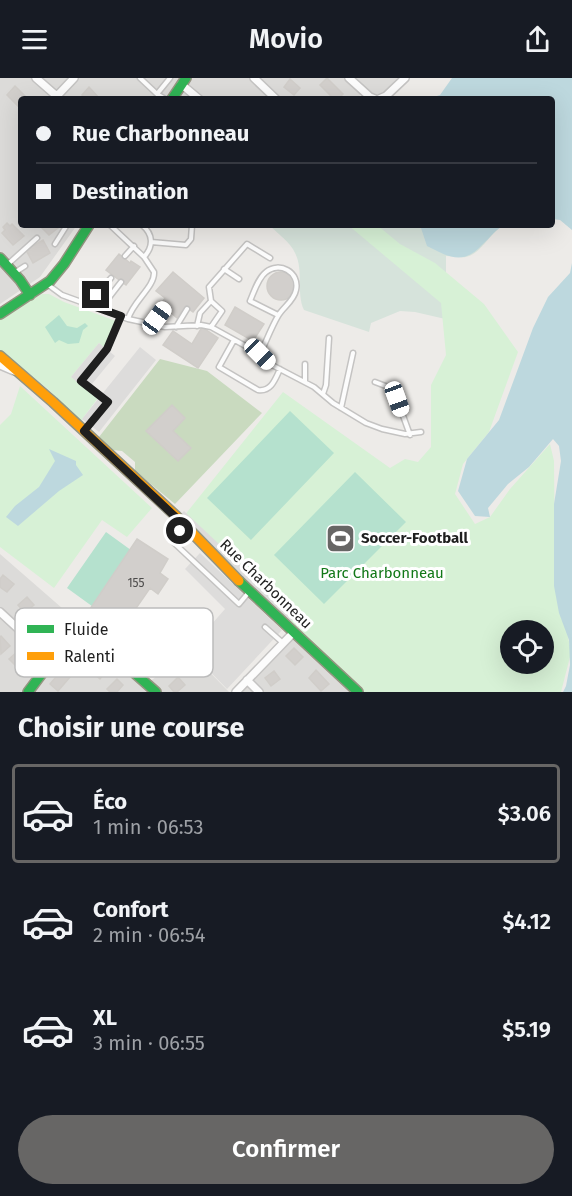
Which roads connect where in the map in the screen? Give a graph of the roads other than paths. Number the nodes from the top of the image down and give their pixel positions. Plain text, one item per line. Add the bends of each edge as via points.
1 (36, 78) edge
2 (74, 78) edge
3 (140, 78) edge
4 (170, 78) edge
5 (254, 78) edge
6 (349, 78) edge
7 (405, 78) edge
8 (184, 81) edge
9 (157, 94) junction
10 (57, 96) edge
11 (60, 96) edge
12 (160, 96) edge
13 (174, 96) edge
14 (196, 96) edge
15 (273, 96) edge
16 (363, 96) edge
17 (387, 96) edge
18 (65, 228) edge
19 (87, 228) edge
20 (115, 228) edge
21 (145, 228) edge
22 (192, 228) edge
23 (37, 237) dead end
24 (151, 242) junction
25 (55, 244) dead end
26 (134, 246) junction
27 (125, 256) dead end
28 (144, 256) junction
29 (270, 258) dead end
30 (3, 262) edge
31 (25, 266) dead end
32 (224, 269) junction
33 (14, 273) junction
34 (111, 278) dead end
35 (238, 279) dead end
36 (121, 282) dead end
37 (47, 283) junction
38 (30, 295) junction
39 (211, 301) junction
40 (90, 305) junction
41 (165, 307) dead end
42 (100, 309) junction
43 (187, 309) dead end
44 (0, 314) edge
45 (278, 315) junction
46 (121, 316) junction
47 (128, 318) junction
48 (154, 325) junction
49 (197, 326) junction
50 (176, 327) junction
51 (211, 327) junction
52 (329, 338) dead end
53 (234, 340) junction
54 (353, 353) dead end
55 (260, 354) junction
56 (0, 356) edge
57 (306, 364) dead end
58 (0, 365) edge
59 (280, 369) junction
60 (21, 375) junction
61 (304, 382) junction
62 (375, 382) dead end
63 (323, 394) junction
64 (341, 408) junction
65 (84, 431) junction
66 (421, 432) dead end
67 (410, 435) junction
68 (184, 525) junction
69 (250, 591) junction
70 (0, 612) edge
71 (15, 626) edge
72 (265, 627) dead end
73 (294, 632) junction
74 (283, 643) junction
75 (40, 677) edge
76 (139, 677) edge
77 (247, 680) junction
78 (29, 692) edge
79 (156, 692) edge
80 (236, 692) edge
81 (259, 692) edge
82 (357, 692) edge

1 - 10 street
2 - 11 street
3 - 9 lane
4 - 9 lane
5 - 15 street
6 - 16 street
7 - 17 street
8 - 13 street
8 - 14 street
9 - 12 lane
18 - 25 lane
19 - 37 street
20 - 26 lane
21 - 24 lane
22 - 24 lane via 186,245
23 - 30 lane
24 - 28 lane
26 - 27 lane
26 - 28 lane
28 - 47 lane via 154,269 154,279
29 - 32 lane via 247,244
30 - 33 street
31 - 33 lane
32 - 35 lane
32 - 39 lane via 209,287
33 - 38 street
34 - 40 lane
36 - 42 lane
37 - 38 street
37 - 40 lane via 62,295
38 - 44 street
39 - 49 lane
39 - 51 lane via 222,311
40 - 42 lane
41 - 48 lane
42 - 46 lane
43 - 50 lane
45 - 45 lane via 297,289 294,275 285,269 264,274 250,301
45 - 55 lane
46 - 47 lane
46 - 65 lane via 107,349 81,381 108,402
47 - 48 lane
48 - 50 lane
49 - 50 lane
49 - 51 lane
51 - 53 lane
52 - 63 lane
53 - 55 lane
53 - 59 lane via 219,367 263,391 270,387
54 - 64 lane
55 - 59 lane
56 - 60 street, Rue Charbonneau
57 - 61 lane
58 - 60 street, Rue Charbonneau
59 - 61 lane
60 - 65 street, Rue Charbonneau
61 - 63 lane
62 - 67 lane via 396,390
63 - 64 lane
64 - 67 lane via 376,428
65 - 68 street, Rue Charbonneau
66 - 67 lane
68 - 69 street, Rue Charbonneau
68 - 69 lane via 171,540 239,603
69 - 73 street, Rue Charbonneau
70 - 71 street
72 - 74 lane
73 - 74 street
73 - 82 street, Rue Charbonneau
74 - 77 street
75 - 78 street
76 - 79 street
77 - 80 street
77 - 81 street

